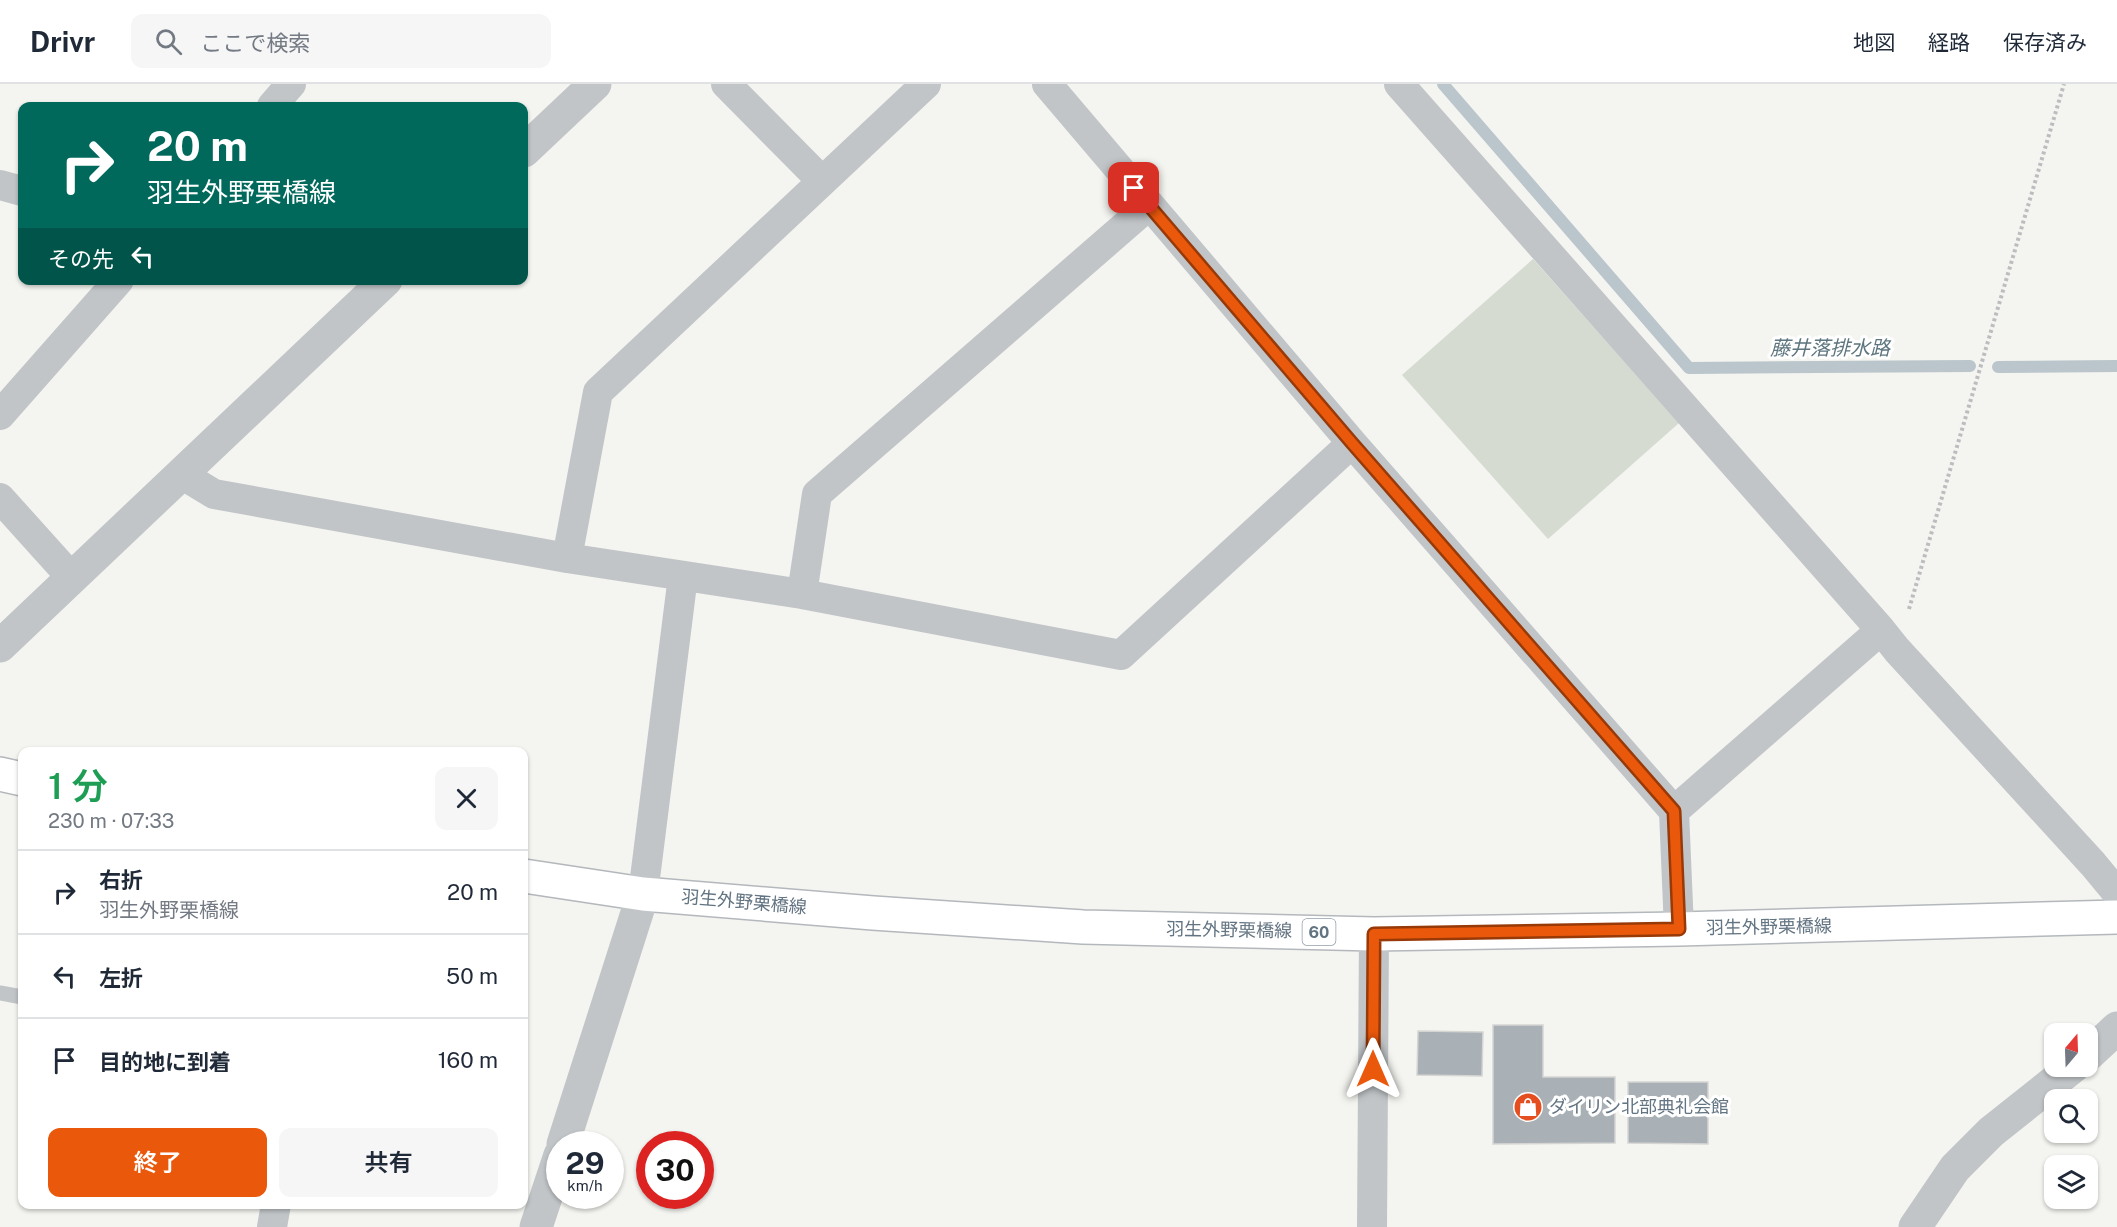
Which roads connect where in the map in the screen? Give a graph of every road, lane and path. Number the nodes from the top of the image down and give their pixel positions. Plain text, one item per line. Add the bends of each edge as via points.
1 (291, 84) edge
2 (595, 84) edge
3 (726, 84) edge
4 (926, 84) edge
5 (1047, 84) edge
6 (1399, 84) edge
7 (2064, 84) edge
8 (275, 102) edge
9 (528, 147) edge
10 (822, 181) junction
11 (0, 185) edge
12 (18, 190) edge
13 (1148, 206) junction
14 (115, 285) edge
15 (382, 285) edge
16 (0, 415) edge
17 (1352, 443) junction
18 (181, 474) junction
19 (0, 498) edge
20 (567, 558) junction
21 (683, 576) junction
22 (72, 578) junction
23 (802, 594) junction
24 (1889, 640) junction
25 (0, 646) edge
26 (0, 774) edge
27 (18, 777) edge
28 (1674, 811) junction
29 (528, 877) edge
30 (2117, 893) edge
31 (643, 894) junction
32 (2117, 917) edge
33 (1679, 929) junction
34 (1374, 934) junction
35 (0, 993) edge
36 (18, 996) edge
37 (2117, 1028) edge
38 (2098, 1046) edge
39 (2060, 1077) edge
40 (567, 1131) edge
41 (546, 1197) edge
42 (275, 1209) edge
43 (272, 1227) edge
44 (536, 1227) edge
45 (1372, 1227) edge
46 (1915, 1227) edge

1 - 8 street
2 - 9 street
3 - 10 street
4 - 10 street
5 - 13 street
6 - 24 street
7 - 24 path
10 - 20 street via 598,392
11 - 12 street
13 - 17 street
13 - 23 street via 817,494
14 - 16 street
15 - 18 street
17 - 23 street via 1121,655
17 - 28 street
18 - 20 street via 214,494
18 - 22 street
19 - 22 street
20 - 21 street
21 - 23 street
21 - 31 street
22 - 25 street
24 - 28 street
24 - 30 street
26 - 27 main road
28 - 33 street
29 - 31 main road, 羽生外野栗橋線 / 60
31 - 34 main road, 羽生外野栗橋線 / 60 via 1083,927
31 - 40 street
32 - 33 main road, 羽生外野栗橋線 / 60
33 - 34 main road, 羽生外野栗橋線 / 60
34 - 45 street
35 - 36 lane
37 - 38 street
39 - 46 street via 1991,1132 1954,1168
41 - 44 street
42 - 43 street

